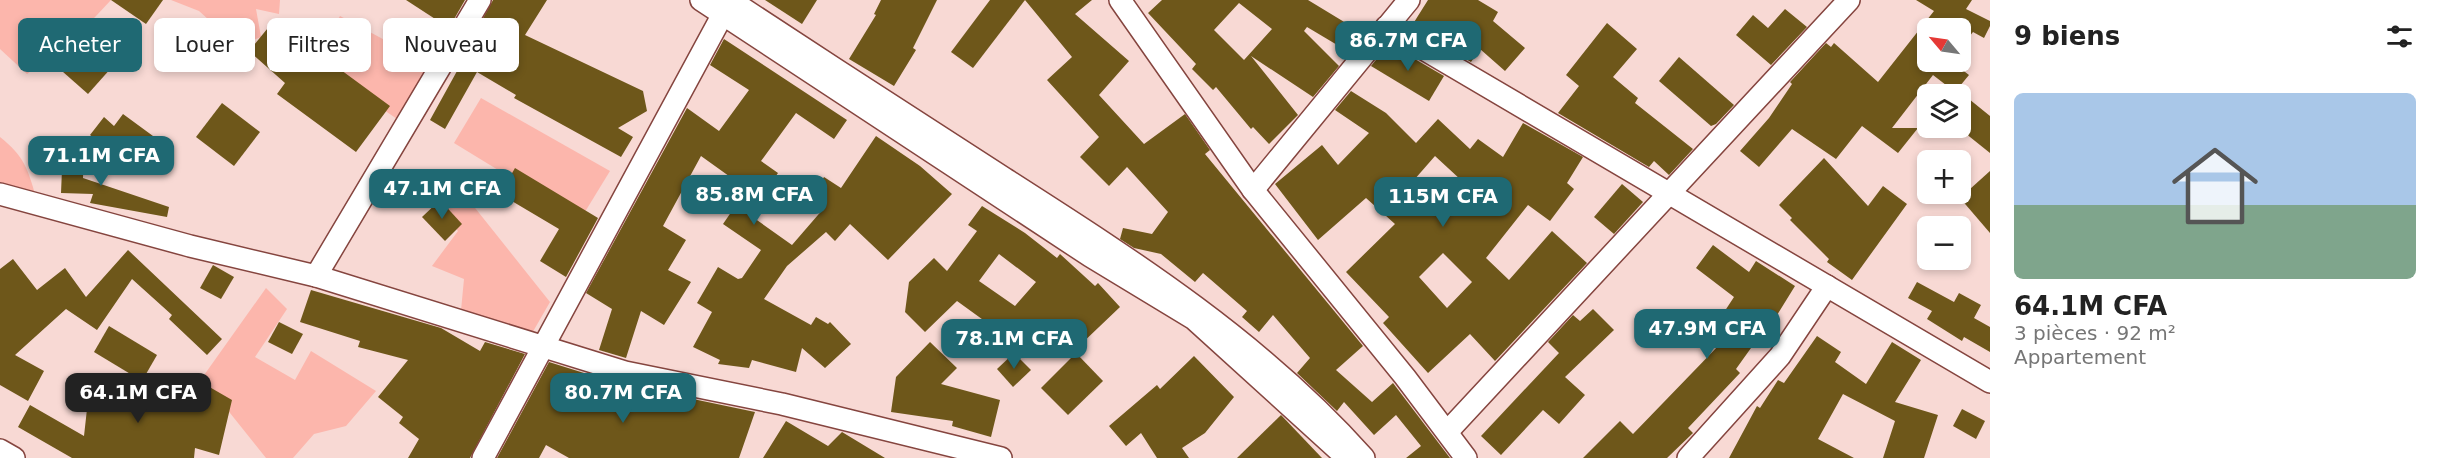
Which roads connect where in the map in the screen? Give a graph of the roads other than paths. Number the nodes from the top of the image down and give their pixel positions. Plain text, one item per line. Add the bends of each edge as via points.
1 (480, 0) edge
2 (701, 0) edge
3 (1120, 0) edge
4 (1409, 0) edge
5 (1849, 0) edge
6 (727, 7) edge
7 (1386, 27) junction
8 (1253, 190) junction
9 (1670, 192) junction
10 (0, 194) edge
11 (316, 276) junction
12 (1827, 286) junction
13 (543, 347) junction
14 (1990, 382) edge
15 (1448, 431) junction
16 (0, 450) edge
17 (14, 458) edge
18 (483, 458) edge
19 (1002, 458) edge
20 (1347, 458) edge
21 (1364, 458) edge
22 (1466, 458) edge
23 (1688, 458) edge

1 - 11 street
2 - 6 street
3 - 8 street
4 - 7 street
5 - 9 street
6 - 13 street
6 - 20 street via 1051,231 1194,319
6 - 21 street via 1100,240 1201,309 1279,373
7 - 8 street
7 - 9 street
8 - 15 street
9 - 12 street
9 - 15 street
10 - 11 street
11 - 13 street
12 - 14 street
12 - 23 street via 1780,356
13 - 18 street
13 - 19 street via 625,372 782,404
15 - 22 street
16 - 17 street

